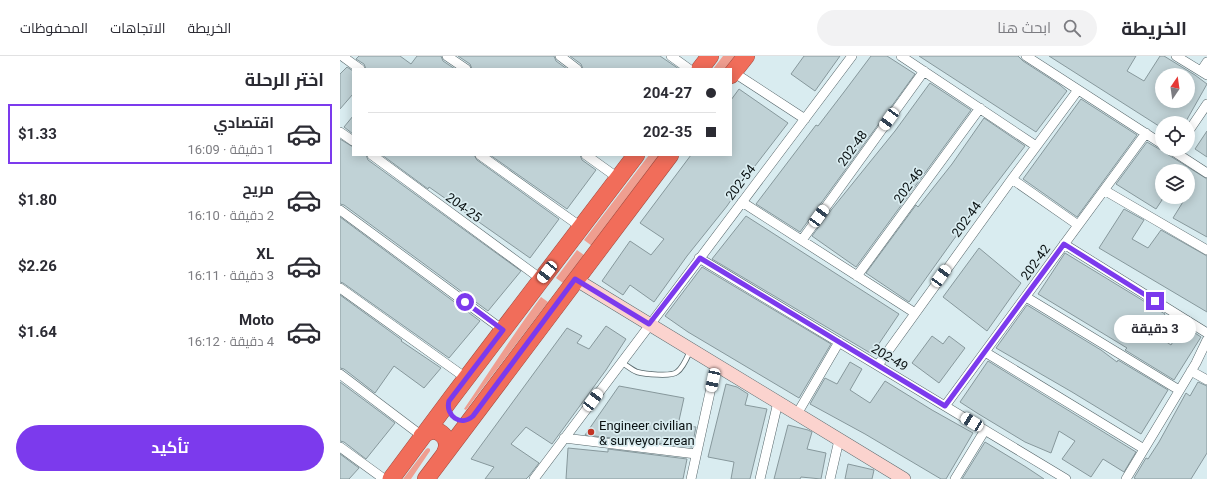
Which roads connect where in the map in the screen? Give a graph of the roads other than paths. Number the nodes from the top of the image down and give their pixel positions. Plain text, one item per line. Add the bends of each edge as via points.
1 (342, 56) edge
2 (448, 56) edge
3 (560, 56) edge
4 (671, 56) edge
5 (710, 56) edge
6 (746, 56) edge
7 (852, 56) edge
8 (902, 56) edge
9 (1026, 56) edge
10 (1176, 56) edge
11 (1207, 62) edge
12 (359, 68) edge
13 (465, 68) edge
14 (577, 68) edge
15 (688, 68) edge
16 (701, 68) edge
17 (924, 71) junction
18 (1204, 73) edge
19 (732, 74) edge
20 (1078, 90) junction
21 (1207, 104) edge
22 (980, 108) junction
23 (805, 119) junction
24 (1195, 122) edge
25 (340, 132) edge
26 (1146, 133) junction
27 (1155, 139) edge
28 (352, 140) edge
29 (1036, 146) junction
30 (373, 156) edge
31 (481, 156) edge
32 (587, 156) edge
33 (635, 156) edge
34 (669, 156) edge
35 (1183, 156) edge
36 (1207, 173) edge
37 (618, 178) junction
38 (1012, 179) junction
39 (1104, 190) junction
40 (742, 202) junction
41 (340, 210) edge
42 (1078, 225) junction
43 (581, 227) junction
44 (802, 240) junction
45 (1064, 244) junction
46 (1207, 250) edge
47 (700, 258) junction
48 (857, 276) junction
49 (541, 279) junction
50 (575, 279) junction
51 (340, 288) edge
52 (1026, 297) junction
53 (915, 312) junction
54 (649, 324) junction
55 (503, 330) junction
56 (1207, 333) edge
57 (1207, 340) edge
58 (839, 342) junction
59 (691, 350) junction
60 (985, 352) junction
61 (621, 362) junction
62 (716, 365) junction
63 (878, 365) junction
64 (1191, 371) junction
65 (340, 374) edge
66 (466, 378) junction
67 (1207, 380) edge
68 (1179, 390) junction
69 (452, 397) junction
70 (778, 402) junction
71 (945, 406) junction
72 (797, 414) junction
73 (473, 416) junction
74 (985, 430) junction
75 (422, 436) junction
76 (564, 438) junction
77 (839, 440) junction
78 (340, 447) edge
79 (1144, 449) junction
80 (445, 453) junction
81 (696, 454) junction
82 (902, 478) edge
83 (384, 479) edge
84 (391, 479) edge
85 (426, 479) edge
86 (534, 479) edge
87 (691, 479) edge
88 (760, 479) edge
89 (830, 479) edge
90 (955, 479) edge
91 (1066, 479) edge
92 (1126, 479) edge

1 - 12 street
2 - 13 street
3 - 14 street
4 - 15 street
5 - 16 highway
6 - 19 highway
7 - 23 street, 202-54
8 - 17 street
9 - 20 street
10 - 18 street
11 - 18 street
17 - 22 street
17 - 44 street, 202-48
19 - 23 street
20 - 26 street
20 - 29 street, 202-44
21 - 24 street
22 - 29 street
22 - 48 street, 202-46
23 - 40 street, 202-54
25 - 28 street
26 - 27 street
26 - 39 street, 202-42
29 - 38 street, 202-44
30 - 49 street, 204-25
31 - 43 street
32 - 37 street
33 - 37 highway
34 - 50 highway
35 - 36 street
37 - 43 highway
38 - 42 street
38 - 53 street, 202-44
39 - 42 street, 202-42
39 - 46 street
40 - 44 street
40 - 47 street, 202-54
41 - 55 street
42 - 45 street, 202-42
43 - 49 highway
44 - 48 street
45 - 52 street, 202-42
45 - 56 street
47 - 54 street, 202-54
47 - 58 street, 202-49
48 - 53 street
49 - 55 highway
50 - 54 street
50 - 73 highway
51 - 66 street
52 - 60 street, 202-42
52 - 68 street
53 - 63 street, 202-44
54 - 59 street
54 - 61 street, 202-54
55 - 66 highway
57 - 64 street
58 - 63 street, 202-49
58 - 72 street
59 - 61 lane via 684,364 673,374 650,375 636,371
59 - 62 street
60 - 71 street, 202-42
60 - 79 street
61 - 76 street, 202-54
62 - 70 street
62 - 81 street
63 - 71 street, 202-49
64 - 67 street
64 - 68 street
65 - 75 street
66 - 69 highway
68 - 79 street
69 - 73 highway via 448,408 454,417 465,420
69 - 75 highway
70 - 72 street
70 - 88 street
71 - 74 street, 202-49
72 - 77 street
73 - 80 highway
74 - 90 street
74 - 91 street, 202-49
75 - 80 highway via 432,431 441,433 448,444
75 - 84 highway
76 - 81 street
76 - 86 street, 202-54
77 - 82 street
77 - 89 street
78 - 83 street
79 - 92 street
80 - 85 highway
81 - 87 street

